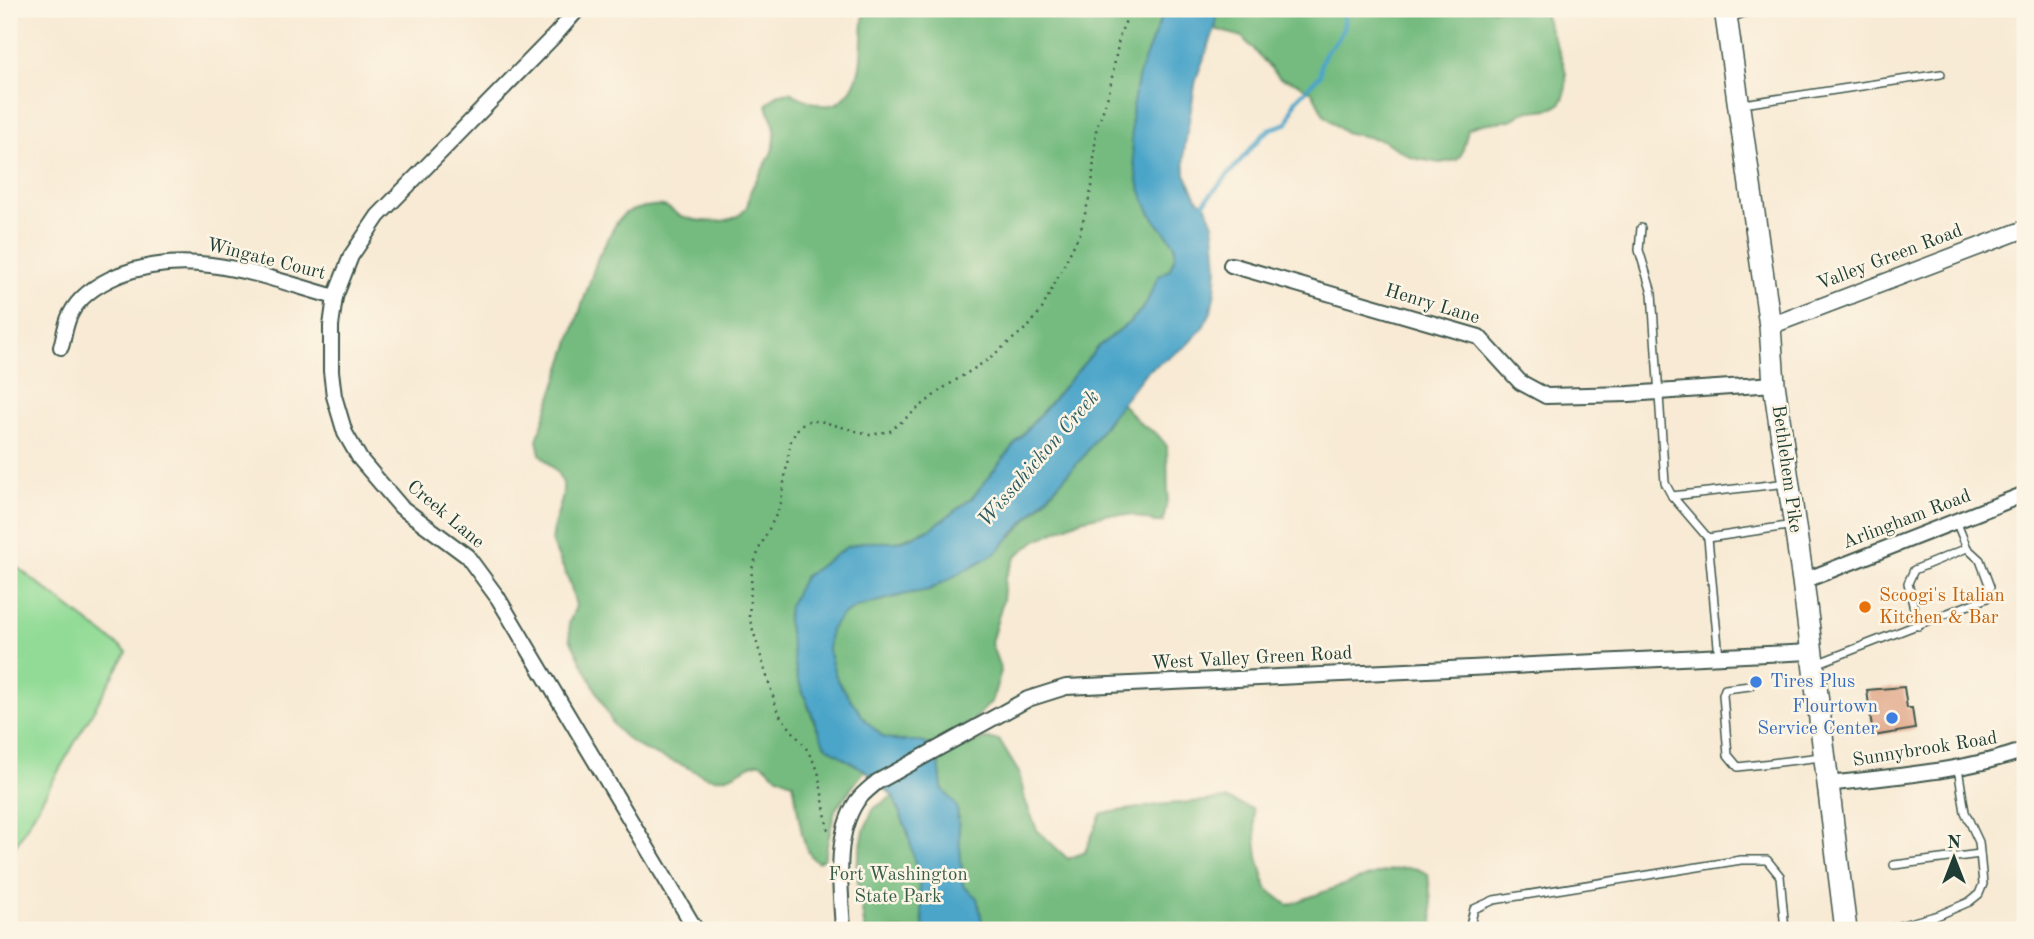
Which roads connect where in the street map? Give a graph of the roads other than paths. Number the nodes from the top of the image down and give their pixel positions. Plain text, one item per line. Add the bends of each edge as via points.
1 (578, 9) edge
2 (1755, 9) edge
3 (1726, 14) edge
4 (1941, 74) dead end
5 (1738, 104) junction
6 (1641, 228) dead end
7 (2025, 229) edge
8 (1231, 265) dead end
9 (335, 297) junction
10 (1770, 326) junction
11 (61, 347) dead end
12 (1774, 384) junction
13 (1660, 391) junction
14 (1788, 483) junction
15 (2025, 494) edge
16 (1672, 496) junction
17 (1956, 521) junction
18 (1795, 525) junction
19 (1708, 538) junction
20 (1967, 548) junction
21 (1803, 581) junction
22 (1918, 626) junction
23 (1718, 657) junction
24 (1812, 659) junction
25 (1750, 686) dead end
26 (2025, 751) edge
27 (1825, 756) junction
28 (1958, 768) junction
29 (1829, 784) junction
30 (1980, 854) junction
31 (1894, 865) dead end
32 (696, 930) edge
33 (843, 930) edge
34 (1469, 930) edge
35 (1785, 930) edge
36 (1846, 930) edge
37 (1884, 930) edge

1 - 9 street, Creek Lane via 378,216 351,256
2 - 3 lane
3 - 5 main road, Bethlehem Pike
4 - 5 lane
5 - 10 main road, Bethlehem Pike
6 - 13 lane via 1639,250 1652,293
7 - 10 street, Valley Green Road
8 - 13 street, Henry Lane via 1479,337 1520,382 1546,396
9 - 11 street, Wingate Court via 215,264 187,261 142,267 95,287 78,303
9 - 32 street, Creek Lane via 330,338 332,383 341,420 357,454 401,507 477,567
10 - 12 main road, Bethlehem Pike
12 - 13 street, Henry Lane
12 - 14 main road, Bethlehem Pike
13 - 16 lane via 1665,483
14 - 16 lane
14 - 18 main road, Bethlehem Pike
15 - 17 street, Arlingham Road
16 - 19 lane
17 - 20 lane
17 - 21 street, Arlingham Road
18 - 19 lane
18 - 21 main road, Bethlehem Pike
19 - 23 lane
20 - 22 lane via 1914,570 1908,583
20 - 22 lane via 1980,560 1990,587 1987,598
21 - 24 main road, Bethlehem Pike
22 - 24 lane
23 - 24 street, West Valley Green Road
23 - 33 street, West Valley Green Road via 1066,687 1028,699 877,782 856,802 843,836
24 - 27 main road, Bethlehem Pike
25 - 27 lane via 1725,689 1723,695 1728,755 1738,767
26 - 28 street, Sunnybrook Road
27 - 29 main road, Bethlehem Pike
28 - 29 street, Sunnybrook Road
28 - 30 lane via 1965,812
29 - 36 main road, Bethlehem Pike
30 - 31 lane
30 - 37 lane via 1983,884 1969,902
34 - 35 lane via 1474,908 1494,900 1741,860 1767,860 1780,876

